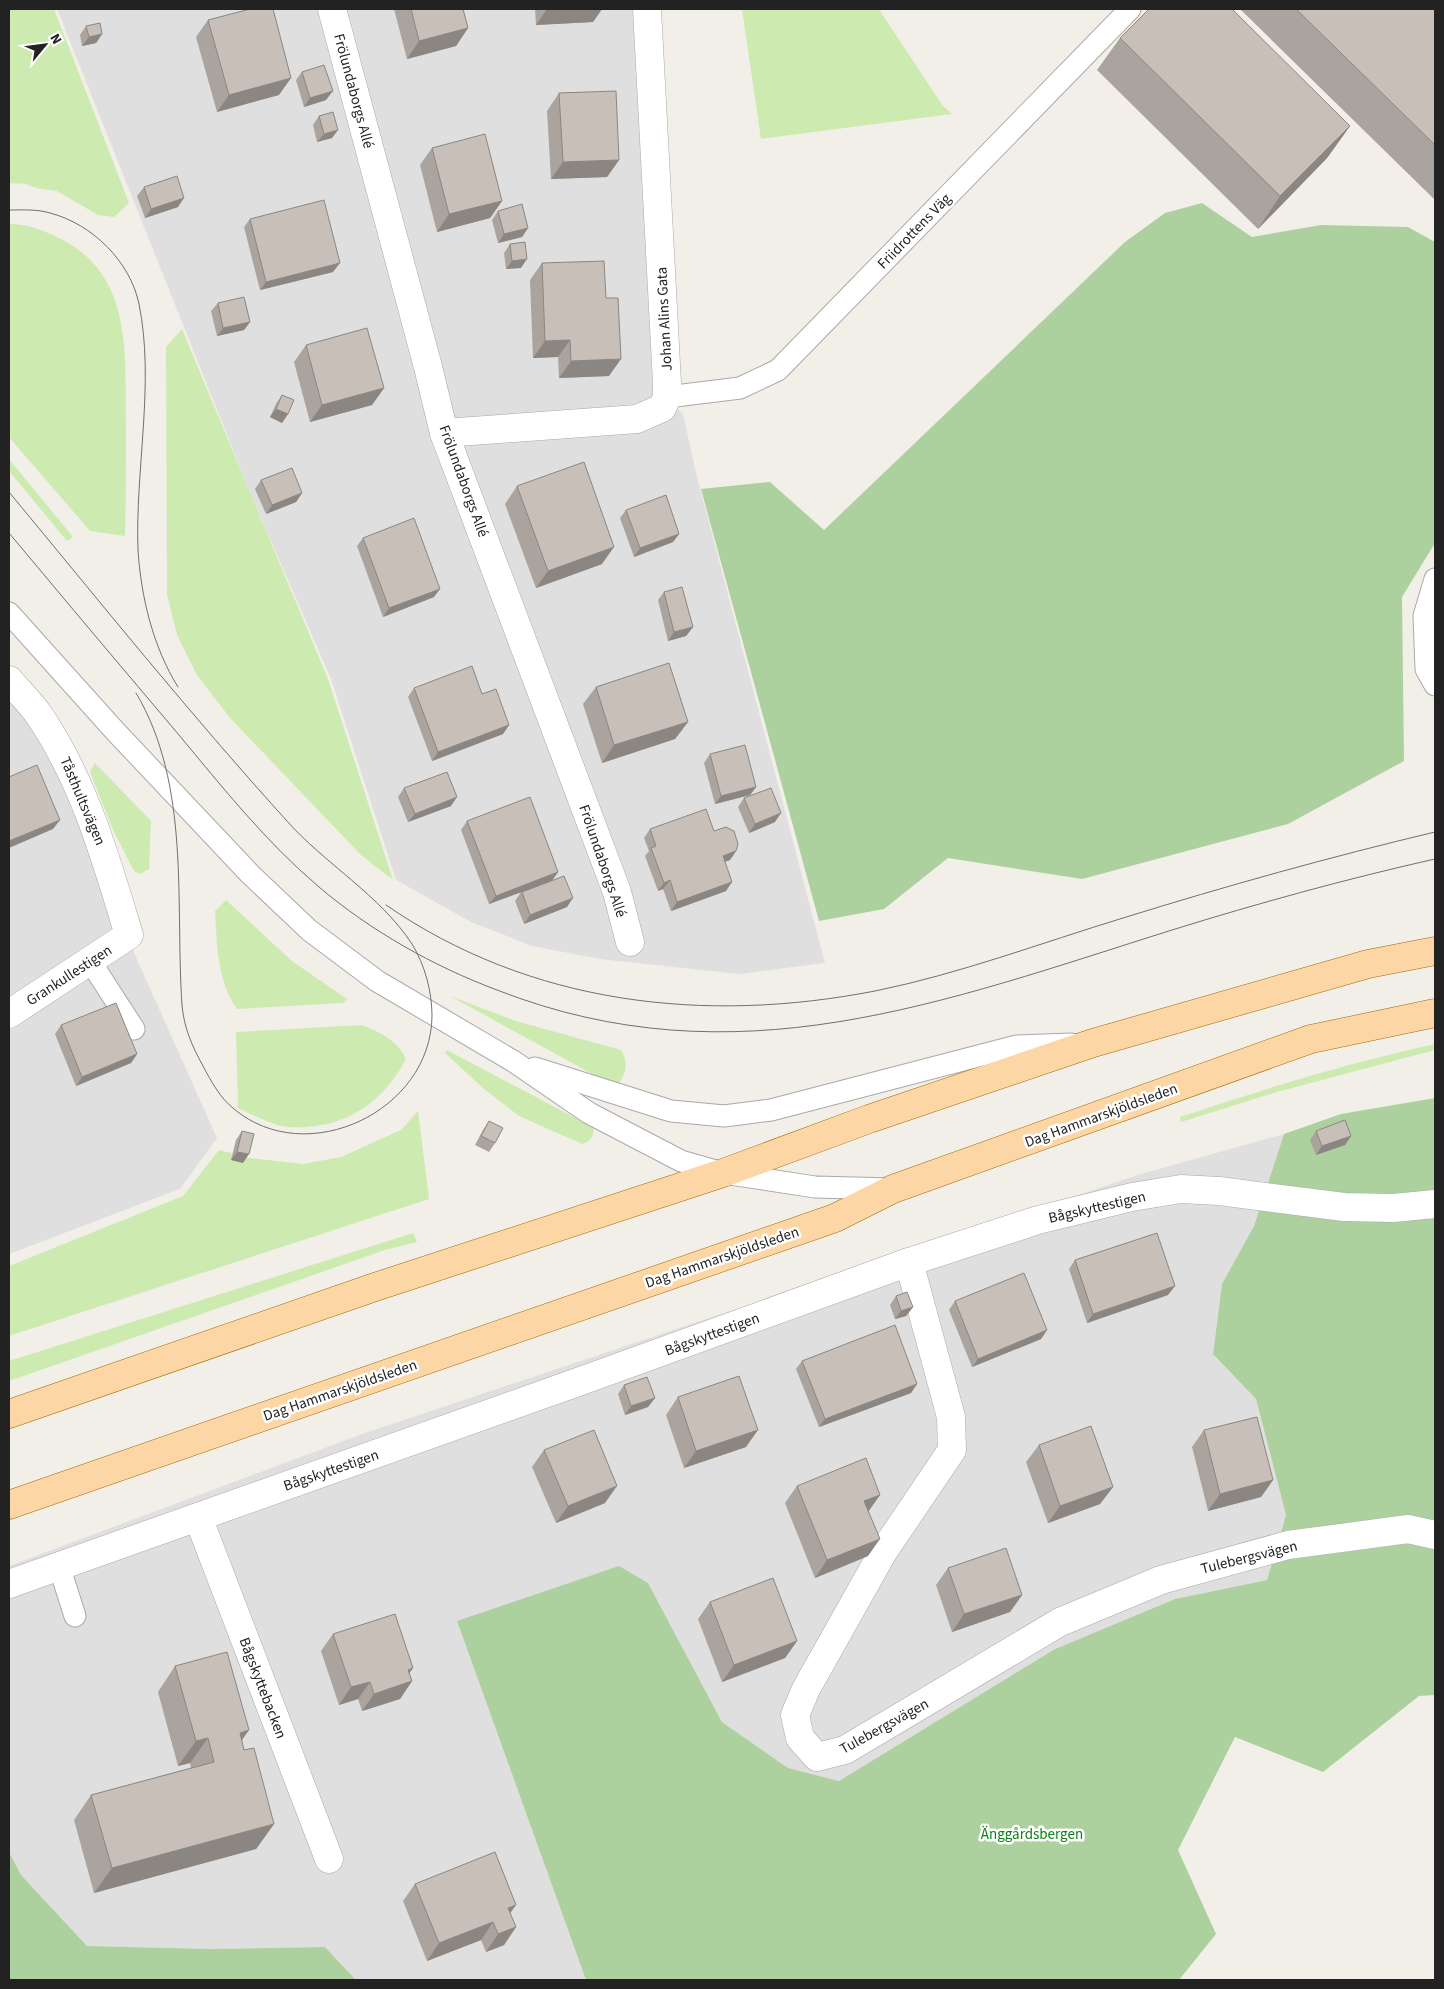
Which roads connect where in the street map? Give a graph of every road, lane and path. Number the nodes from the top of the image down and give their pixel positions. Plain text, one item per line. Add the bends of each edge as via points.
1 (332, 9) edge
2 (647, 9) edge
3 (1130, 9) edge
4 (667, 397) junction
5 (444, 433) junction
6 (1435, 579) edge
7 (9, 613) edge
8 (9, 680) edge
9 (1435, 685) edge
10 (129, 935) joint
11 (630, 942) dead end
12 (1435, 951) edge
13 (90, 961) junction
14 (1435, 1013) edge
15 (9, 1014) edge
16 (134, 1029) dead end
17 (1093, 1043) junction
18 (514, 1061) junction
19 (722, 1174) junction
20 (893, 1189) junction
21 (1435, 1204) edge
22 (909, 1262) junction
23 (9, 1414) edge
24 (9, 1505) edge
25 (198, 1517) junction
26 (1435, 1534) edge
27 (59, 1566) junction
28 (9, 1584) edge
29 (75, 1616) dead end
30 (329, 1859) dead end

1 - 5 street, Frölundaborgs Allé
2 - 4 street, Johan Alins Gata
3 - 4 lane, Friidrottens Väg via 778,370 740,388
4 - 5 street via 662,408 637,419
5 - 11 street, Frölundaborgs Allé via 617,892
6 - 9 lane via 1424,616 1426,669
7 - 18 lane via 250,874 309,930 377,982
8 - 10 street, Tåsthultsvägen via 38,713 62,751 104,848
10 - 13 street, Grankullestigen
12 - 17 main road via 1341,971
13 - 15 street, Grankullestigen
13 - 16 lane
14 - 20 main road, Dag Hammarskjöldsleden via 1311,1039
17 - 18 lane via 1017,1046 771,1110 724,1116 671,1111
17 - 19 main road via 869,1119
18 - 19 lane via 589,1114 681,1161
19 - 20 lane via 815,1187
19 - 23 main road via 375,1287
20 - 24 main road, Dag Hammarskjöldsleden via 835,1218
21 - 22 street, Bågskyttestigen via 1393,1208 1344,1207 1182,1189 1132,1197 1038,1220
22 - 25 street, Bågskyttestigen
22 - 26 street, Tulebergsvägen via 951,1417 952,1450 883,1552 806,1689 795,1715 800,1738 817,1757 845,1750 1060,1622 1161,1580 1288,1545 1408,1529
25 - 27 street, Bågskyttestigen
25 - 30 street, Bågskyttebacken
27 - 28 street, Bågskyttestigen
27 - 29 lane

